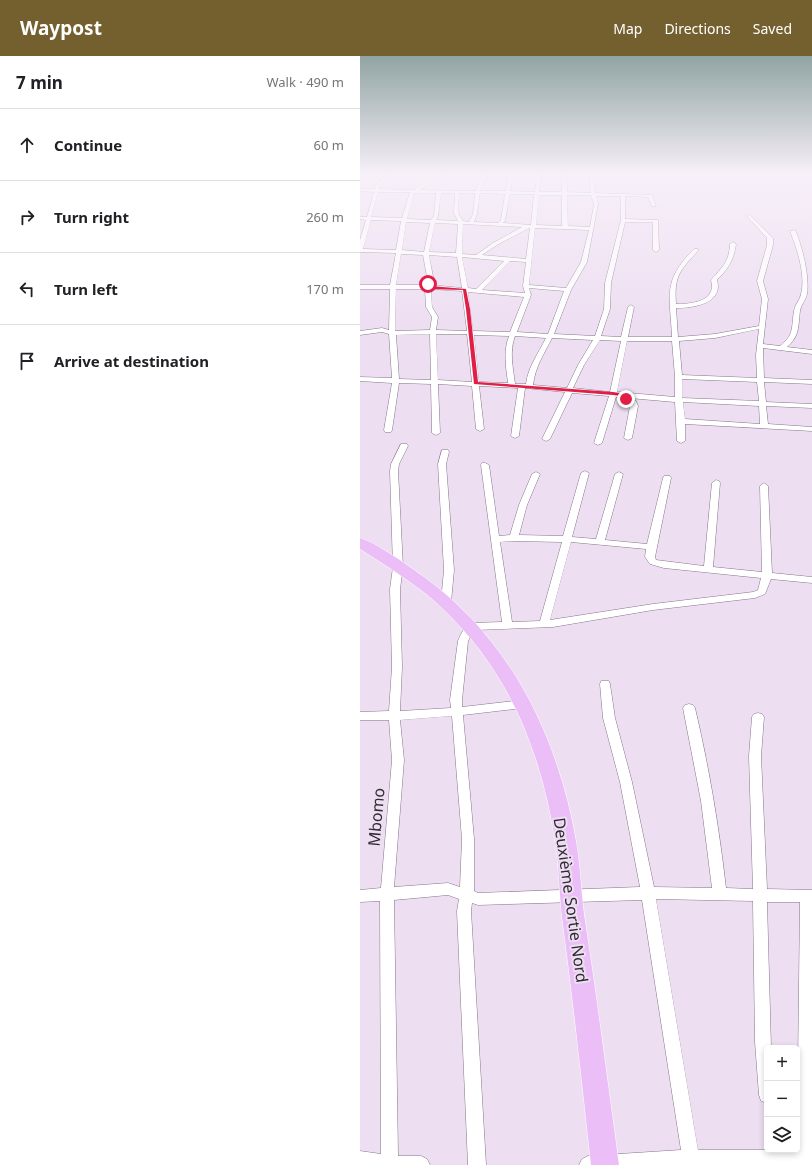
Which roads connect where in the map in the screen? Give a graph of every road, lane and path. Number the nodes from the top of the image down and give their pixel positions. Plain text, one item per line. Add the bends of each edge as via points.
1 (530, 226) edge
2 (365, 227) edge
3 (403, 227) edge
4 (432, 227) edge
5 (461, 227) edge
6 (529, 227) edge
7 (543, 227) edge
8 (622, 227) edge
9 (656, 227) edge
10 (760, 227) edge
11 (565, 228) joint
12 (592, 229) joint
13 (793, 231) dead end
14 (733, 244) dead end
15 (360, 250) edge
16 (656, 250) dead end
17 (696, 250) dead end
18 (398, 251) junction
19 (426, 254) junction
20 (459, 255) junction
21 (478, 256) junction
22 (509, 259) junction
23 (529, 261) junction
24 (393, 286) junction
25 (526, 286) junction
26 (360, 287) edge
27 (428, 287) junction
28 (464, 289) junction
29 (478, 290) junction
30 (568, 290) junction
31 (528, 295) junction
32 (673, 306) junction
33 (631, 307) dead end
34 (762, 327) junction
35 (470, 331) junction
36 (433, 332) junction
37 (360, 333) edge
38 (392, 333) junction
39 (514, 334) junction
40 (550, 336) junction
41 (675, 338) junction
42 (597, 339) junction
43 (625, 339) junction
44 (761, 346) junction
45 (781, 349) junction
46 (812, 352) edge
47 (679, 376) junction
48 (360, 379) edge
49 (761, 379) junction
50 (396, 380) junction
51 (434, 382) junction
52 (812, 382) edge
53 (475, 383) junction
54 (512, 385) junction
55 (526, 386) junction
56 (569, 390) junction
57 (613, 393) junction
58 (624, 395) junction
59 (679, 400) junction
60 (761, 403) junction
61 (812, 406) edge
62 (681, 421) junction
63 (764, 426) junction
64 (480, 429) dead end
65 (812, 429) edge
66 (388, 430) dead end
67 (436, 433) dead end
68 (515, 436) dead end
69 (546, 438) dead end
70 (628, 438) dead end
71 (681, 441) dead end
72 (598, 443) dead end
73 (404, 446) dead end
74 (445, 452) dead end
75 (485, 465) dead end
76 (585, 473) dead end
77 (536, 474) dead end
78 (619, 474) dead end
79 (667, 478) dead end
80 (716, 483) dead end
81 (764, 486) dead end
82 (514, 537) junction
83 (566, 538) junction
84 (494, 539) junction
85 (600, 542) junction
86 (360, 543) edge
87 (651, 548) junction
88 (398, 567) junction
89 (708, 569) junction
90 (766, 575) junction
91 (812, 580) edge
92 (446, 602) junction
93 (544, 624) junction
94 (507, 625) junction
95 (472, 627) junction
96 (605, 684) dead end
97 (523, 704) junction
98 (689, 708) dead end
99 (457, 712) junction
100 (360, 716) edge
101 (394, 716) junction
102 (758, 717) dead end
103 (387, 893) junction
104 (648, 893) junction
105 (467, 895) junction
106 (720, 895) junction
107 (760, 895) junction
108 (360, 896) edge
109 (809, 896) edge
110 (570, 897) junction
111 (766, 1081) edge
112 (809, 1157) edge
113 (772, 1158) edge
114 (360, 1160) edge
115 (691, 1162) edge
116 (390, 1164) edge
117 (421, 1165) edge
118 (477, 1165) edge
119 (599, 1165) edge

1 - 23 street
2 - 15 street
3 - 18 street
4 - 19 street
5 - 20 street
6 - 21 street
7 - 11 street
8 - 42 street via 608,283 607,309
9 - 16 street
10 - 34 street via 770,238 760,281 765,299
11 - 12 street
12 - 30 street via 584,262
13 - 45 street via 803,267 805,294 797,306 795,335
14 - 32 street via 732,256 725,269 714,280 716,288 711,298 697,305
15 - 18 street
17 - 32 street via 683,263 674,278
18 - 19 street
18 - 24 street
19 - 20 street
19 - 27 street via 430,277
20 - 21 street
20 - 28 street
21 - 22 street
22 - 23 street
22 - 29 street
23 - 25 street
24 - 26 street
24 - 27 street
24 - 38 street
25 - 30 street
25 - 31 street
27 - 28 street
27 - 36 street via 430,309 435,316
28 - 29 street
28 - 35 street
29 - 31 street
30 - 40 street
31 - 39 street
32 - 41 street
33 - 43 street
34 - 41 street via 720,336
34 - 44 street
35 - 36 street
35 - 39 street
35 - 53 street
36 - 38 street
36 - 51 street
37 - 38 street via 382,330
38 - 50 street
39 - 40 street
39 - 54 street via 509,344 508,358
40 - 42 street
40 - 55 street
41 - 43 street
41 - 47 street
42 - 43 street
42 - 56 street
43 - 57 street
44 - 45 street
44 - 49 street
45 - 46 street
47 - 49 street
47 - 59 street
48 - 50 street
49 - 52 street
49 - 60 street
50 - 51 street
50 - 66 street
51 - 53 street
51 - 67 street
53 - 54 street
53 - 64 street
54 - 55 street
55 - 56 street
55 - 68 street
56 - 57 street
56 - 69 street
57 - 58 street
57 - 72 street
58 - 59 street
58 - 70 street via 634,406
59 - 60 street
59 - 62 street
60 - 61 street
60 - 63 street
62 - 63 street
62 - 71 street
63 - 65 street
73 - 88 street, Mbomo via 394,471
74 - 92 street via 442,464 449,570
75 - 84 street
76 - 83 street
77 - 82 street via 523,505
78 - 85 street
79 - 87 street
80 - 89 street
81 - 90 street
82 - 83 street
82 - 84 street
83 - 85 street
83 - 93 street
84 - 94 street
85 - 87 street
86 - 88 main road, Deuxième Sortie Nord
87 - 89 street via 650,557 658,564
88 - 92 main road, Deuxième Sortie Nord
88 - 101 street, Mbomo via 395,589 397,667
89 - 90 street
90 - 91 street
90 - 93 street via 762,592 754,595 671,604
92 - 95 main road, Deuxième Sortie Nord
93 - 94 street
94 - 95 street
95 - 97 main road, Deuxième Sortie Nord via 501,665
95 - 99 street via 462,640
96 - 104 street via 609,718 626,782
97 - 99 street
97 - 110 main road, Deuxième Sortie Nord via 539,739 554,790 566,842
98 - 106 street via 714,845
99 - 101 street
99 - 105 street via 468,839
100 - 101 street
101 - 103 street, Mbomo via 398,760
102 - 107 street via 755,756
103 - 105 street via 448,889
103 - 108 street
103 - 116 street, Mbomo
104 - 106 street
104 - 110 street
104 - 115 street
105 - 110 street via 478,899
105 - 118 street via 464,911
106 - 107 street
107 - 109 street
107 - 111 street
109 - 112 street
110 - 119 main road, Deuxième Sortie Nord via 592,1050
112 - 113 street
113 - 115 street
114 - 116 street
115 - 119 street
116 - 117 street

